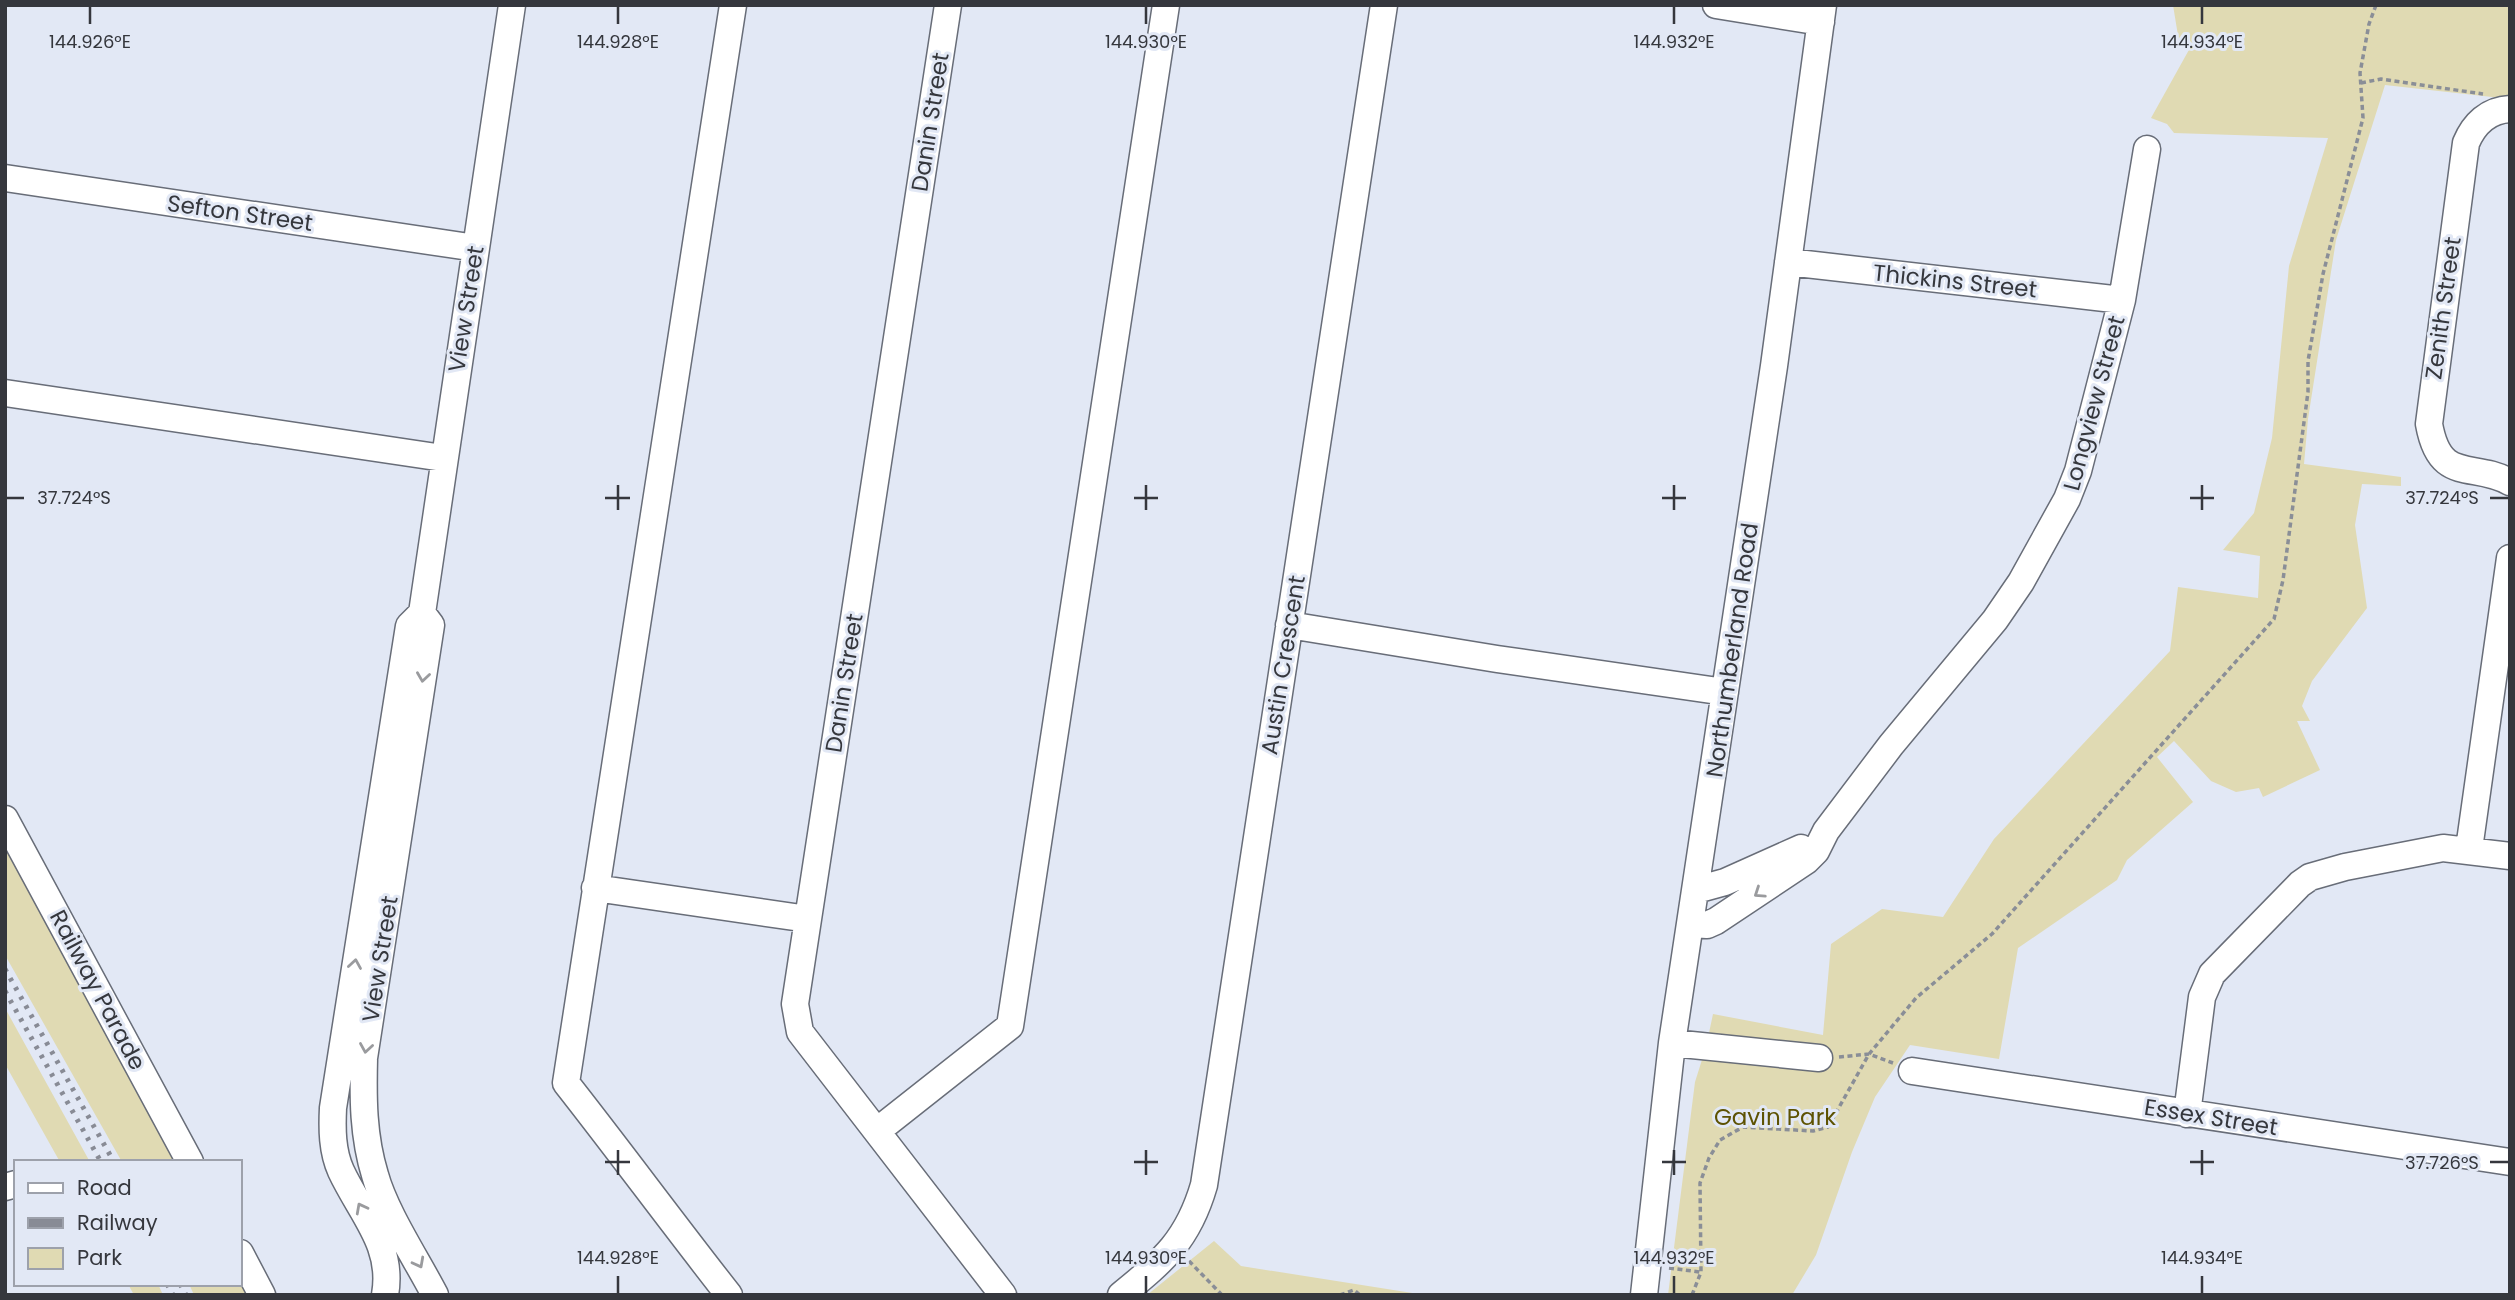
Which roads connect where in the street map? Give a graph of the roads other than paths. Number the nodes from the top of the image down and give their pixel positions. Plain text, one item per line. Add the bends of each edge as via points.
1 (512, 5) edge
2 (733, 5) edge
3 (948, 5) edge
4 (1166, 5) edge
5 (1384, 5) edge
6 (1716, 5) edge
7 (1822, 13) edge
8 (2498, 104) edge
9 (2147, 149) dead end
10 (5, 177) edge
11 (476, 248) junction
12 (1788, 262) junction
13 (2122, 300) junction
14 (5, 393) edge
15 (443, 458) junction
16 (2510, 482) edge
17 (2510, 558) edge
18 (422, 613) junction
19 (1289, 625) junction
20 (1725, 692) junction
21 (5, 819) edge
22 (1826, 831) junction
23 (2469, 849) junction
24 (2510, 856) edge
25 (595, 888) junction
26 (1696, 890) junction
27 (808, 919) junction
28 (1691, 924) junction
29 (1672, 1043) junction
30 (1819, 1058) road end
31 (1912, 1071) road end
32 (2187, 1114) junction
33 (877, 1130) junction
34 (189, 1160) edge
35 (2510, 1162) edge
36 (242, 1257) edge
37 (262, 1295) edge
38 (385, 1295) edge
39 (435, 1295) edge
40 (730, 1295) edge
41 (1003, 1295) edge
42 (1121, 1295) edge
43 (1644, 1295) edge

1 - 11 street, View Street
2 - 25 street
3 - 27 street, Danin Street
4 - 33 street via 1010,1026
5 - 19 street, Austin Crescent
6 - 7 street
7 - 12 street, Northumberland Road
8 - 16 street, Zenith Street via 2480,120 2466,143 2429,424 2431,438 2448,463
9 - 13 street, Longview Street
10 - 11 street, Sefton Street
11 - 15 street, View Street
12 - 13 street, Thickins Street
12 - 20 street, Northumberland Road
13 - 22 street, Longview Street via 2078,471 2021,582
14 - 15 street
15 - 18 street, View Street
17 - 23 street
38 -> 18 street, View Street via 387,1262 341,1170 334,1148 333,1108 409,626
18 -> 39 street, View Street via 430,625 365,1058 363,1099 365,1136 375,1177
19 - 20 street
19 - 42 street, Austin Crescent via 1204,1185 1191,1223 1175,1247
20 - 26 street, Northumberland Road
21 - 34 street, Railway Parade
22 - 26 street, Longview Street via 1793,853
22 -> 28 street, Longview Street via 1806,861 1716,922
23 - 24 street
23 - 32 street via 2443,848 2345,867 2300,884 2206,984
25 - 27 street
25 - 40 street via 566,1083
26 - 28 street, Northumberland Road
27 - 33 street, Danin Street via 795,1004 800,1032
28 - 29 street, Northumberland Road
29 - 30 street
29 - 43 street, Northumberland Road
31 - 32 street, Essex Street
32 - 35 street, Essex Street
33 - 41 street, Danin Street
36 - 37 street

